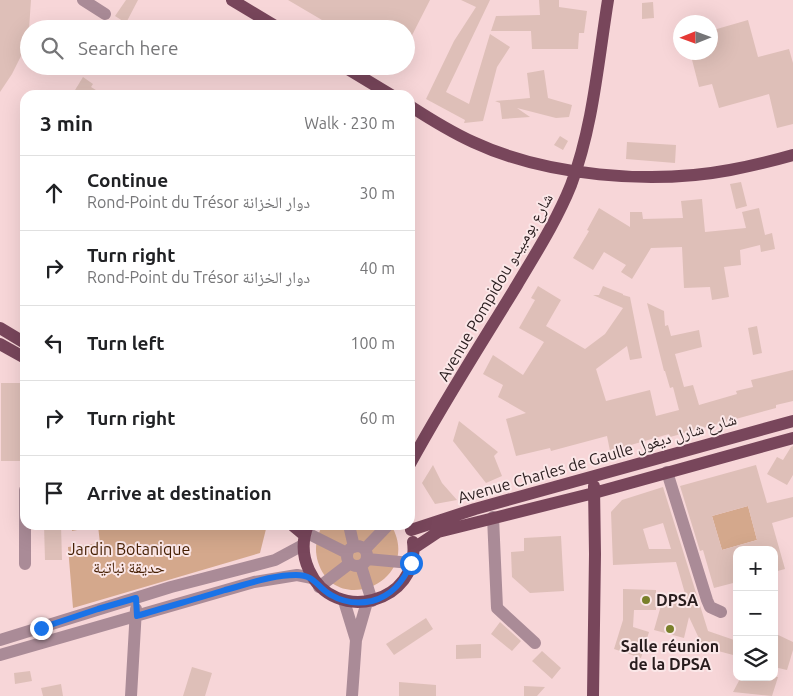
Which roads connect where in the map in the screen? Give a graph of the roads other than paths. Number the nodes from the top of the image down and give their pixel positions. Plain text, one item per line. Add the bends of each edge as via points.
1 (83, 0) edge
2 (232, 0) edge
3 (608, 0) edge
4 (105, 14) dead end
5 (265, 20) edge
6 (358, 75) edge
7 (383, 90) edge
8 (415, 109) edge
9 (793, 155) edge
10 (576, 172) junction
11 (0, 328) edge
12 (20, 340) edge
13 (0, 344) edge
14 (20, 355) edge
15 (793, 420) edge
16 (793, 438) edge
17 (415, 456) edge
18 (667, 472) junction
19 (593, 476) junction
20 (594, 493) junction
21 (493, 517) junction
22 (415, 527) edge
23 (25, 530) edge
24 (350, 530) edge
25 (383, 530) edge
26 (410, 530) edge
27 (305, 534) edge
28 (414, 548) junction
29 (357, 556) junction
30 (411, 563) junction
31 (25, 564) dead end
32 (316, 582) junction
33 (136, 598) junction
34 (344, 601) junction
35 (370, 601) junction
36 (720, 612) dead end
37 (137, 616) junction
38 (0, 640) edge
39 (356, 640) junction
40 (535, 643) dead end
41 (0, 655) edge
42 (131, 696) edge
43 (352, 696) edge
44 (593, 696) edge

1 - 4 street
2 - 5 main road
3 - 10 main road, Avenue Pompidou شارع بومبيدو via 594,94
6 - 7 main road
8 - 10 main road via 472,142 551,168
9 - 10 main road via 728,171 701,174 642,176
10 - 17 main road, Avenue Pompidou شارع بومبيدو via 537,252
11 - 12 main road
13 - 14 main road
15 - 19 main road, Avenue Charles de Gaulle شارع شارل ديغول
16 - 18 main road, Avenue Charles de Gaulle شارع شارل ديغول
18 - 20 main road, Avenue Charles de Gaulle شارع شارل ديغول
18 - 36 street via 707,600 710,607
19 - 20 main road
19 - 22 main road, Avenue Charles de Gaulle شارع شارل ديغول
20 - 21 main road, Avenue Charles de Gaulle شارع شارل ديغول
20 - 44 main road
21 - 28 main road, Avenue Charles de Gaulle شارع شارل ديغول via 438,532
21 - 40 street via 497,608
23 - 31 street
24 - 29 street
25 - 29 street
26 - 28 main road
27 - 29 street
27 - 32 main road via 305,562
27 - 33 street via 275,560
28 - 30 main road
29 - 30 street
29 - 32 street
29 - 35 street
30 - 35 main road via 407,574 392,591
32 - 34 main road
32 - 37 street via 298,575 254,582
33 - 37 street
33 - 38 street
34 - 35 main road
34 - 39 street
35 - 39 street
37 - 41 street
37 - 42 street
39 - 43 street

